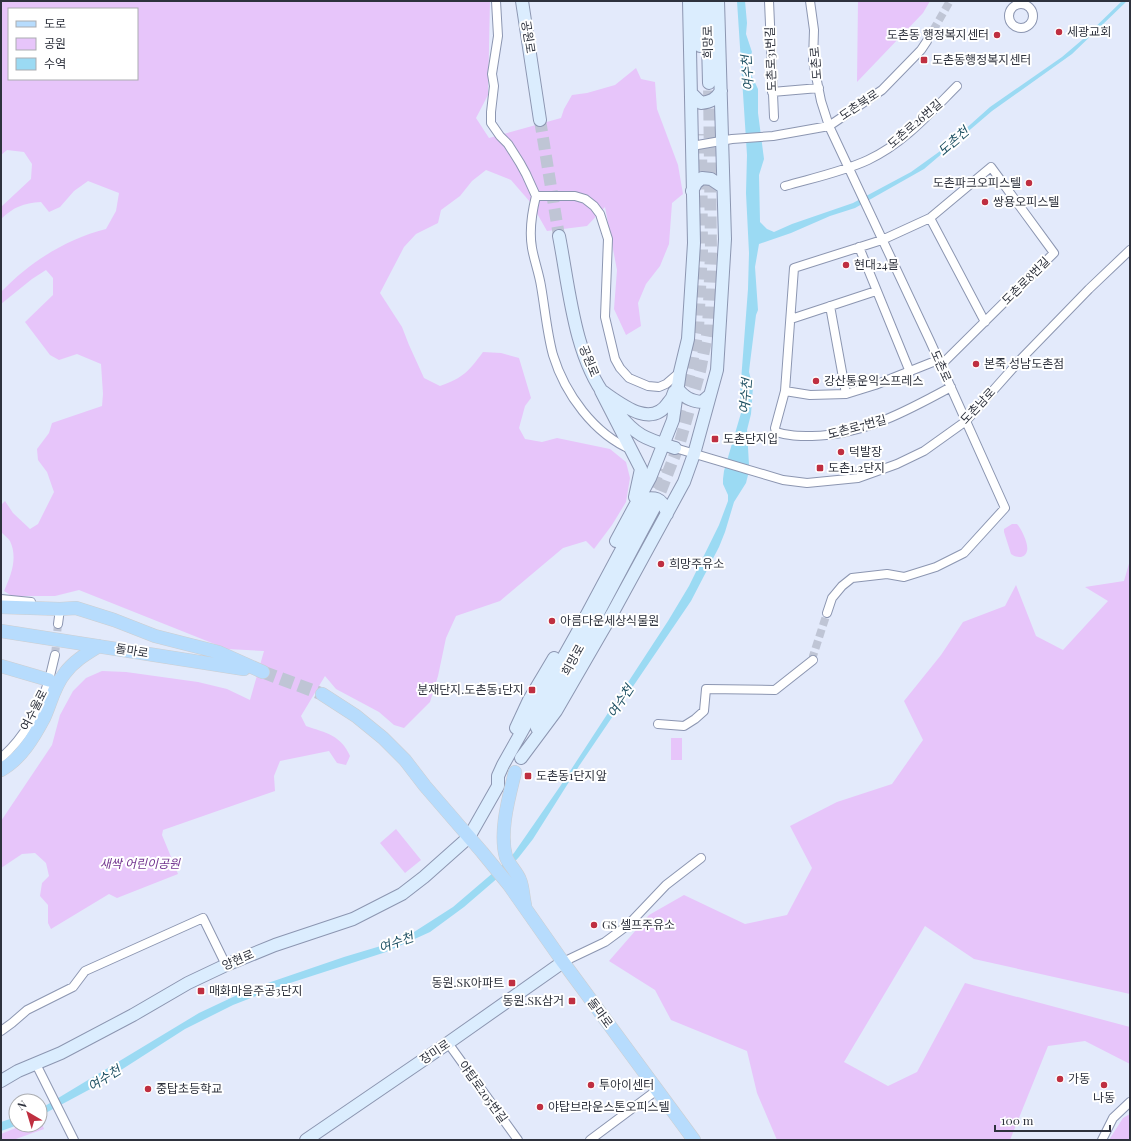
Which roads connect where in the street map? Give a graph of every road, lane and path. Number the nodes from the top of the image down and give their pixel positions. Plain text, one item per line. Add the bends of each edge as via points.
1 (496, 1) edge
2 (522, 1) edge
3 (689, 1) edge
4 (699, 1) edge
5 (707, 1) edge
6 (718, 1) edge
7 (769, 1) edge
8 (810, 1) edge
9 (1006, 1) edge
10 (1012, 8) dead end
11 (926, 41) tunnel mouth
12 (957, 86) dead end
13 (819, 88) junction
14 (721, 91) junction
15 (772, 92) junction
16 (691, 93) junction
17 (774, 117) dead end
18 (540, 120) tunnel mouth
19 (829, 126) junction
20 (727, 141) junction
21 (692, 146) junction
22 (848, 167) junction
23 (785, 186) dead end
24 (723, 187) junction
25 (692, 191) junction
26 (536, 196) junction
27 (930, 218) junction
28 (559, 236) tunnel mouth
29 (882, 240) junction
30 (859, 248) junction
31 (1130, 250) edge
32 (876, 291) junction
33 (830, 306) junction
34 (791, 319) junction
35 (985, 322) junction
36 (939, 363) junction
37 (680, 372) junction
38 (910, 372) junction
39 (951, 387) junction
40 (677, 388) junction
41 (601, 391) junction
42 (785, 391) junction
43 (846, 394) junction
44 (710, 395) junction
45 (966, 421) junction
46 (664, 444) junction
47 (675, 448) joint
48 (632, 450) junction
49 (694, 454) junction
50 (646, 504) junction
51 (667, 514) junction
52 (616, 542) junction
53 (1, 599) edge
54 (1, 607) edge
55 (60, 609) junction
56 (827, 613) tunnel mouth
57 (58, 624) tunnel mouth
58 (1, 631) edge
59 (98, 646) junction
60 (55, 655) tunnel mouth
61 (813, 660) tunnel mouth
62 (1, 666) edge
63 (49, 680) junction
64 (322, 694) tunnel mouth
65 (658, 724) dead end
66 (1, 758) edge
67 (521, 758) junction
68 (503, 765) junction
69 (1, 770) edge
70 (515, 772) junction
71 (498, 786) junction
72 (469, 837) junction
73 (701, 858) dead end
74 (526, 909) junction
75 (563, 962) junction
76 (226, 965) junction
77 (1, 1031) edge
78 (448, 1043) junction
79 (36, 1064) junction
80 (1, 1081) edge
81 (657, 1090) junction
82 (1130, 1102) edge
83 (74, 1140) edge
84 (306, 1140) edge
85 (518, 1140) edge
86 (590, 1140) edge
87 (694, 1140) edge
88 (1102, 1140) edge

1 - 26 street via 498,36 492,74 494,86 491,123 520,163
2 - 18 main road, 공원로
3 - 16 main road
4 - 5 main road, 희망로 via 705,82
6 - 14 main road
7 - 15 street, 도촌로31번길
8 - 13 street, 도촌로 via 814,30 813,61
9 - 10 street
11 - 19 street, 도촌북로 via 922,50 882,90
12 - 22 street, 도촌로26번길 via 909,133 885,151
13 - 15 street
13 - 19 street, 도촌로
14 - 16 main road via 716,99 701,103
14 - 20 main road
15 - 17 street, 도촌로31번길
16 - 21 main road
19 - 20 street, 도촌북로
19 - 22 street, 도촌로
20 - 21 street
20 - 24 main road
21 - 25 main road
22 - 23 street
22 - 29 street, 도촌로
24 - 25 main road via 711,179 702,178
24 - 44 main road via 725,239 717,370
25 - 37 main road via 694,243 688,339
26 - 37 street via 575,196 585,199 600,214 608,239 605,317 615,359 620,368 629,378 648,386 666,384
26 - 48 street via 532,246 553,355 578,405 601,431
27 - 29 street, 도촌로8번길
27 - 35 street
27 - 35 street, 도촌로8번길 via 991,167 1054,253
28 - 41 main road, 공원로 via 577,330 589,367
29 - 30 street, 도촌로7번길
29 - 36 street, 도촌로
30 - 32 street
30 - 34 street, 도촌로7번길 via 794,268
31 - 45 street, 도촌남로 via 1021,359
32 - 33 street
32 - 38 street
33 - 34 street
33 - 43 street
34 - 42 street, 도촌로7번길
35 - 36 street, 도촌로8번길
36 - 38 street
36 - 39 street, 도촌로
37 - 40 main road
37 - 41 main road via 673,396 664,410 656,414 641,414
38 - 43 street
39 - 42 street, 도촌로7번길 via 897,416 832,436 794,436 776,432
39 - 45 street, 도촌로
40 - 44 main road via 686,398 694,401 702,402
40 - 46 main road via 673,420
41 - 46 main road, 공원로 via 633,430 649,440
41 - 48 main road
42 - 43 street via 810,395
44 - 49 main road
45 - 49 street, 도촌남로 via 924,451 878,472 858,478 806,483 783,480
45 - 56 street, 도촌로 via 1005,508 964,553 936,567 904,577 888,574 852,578 832,598
46 - 47 main road, 공원로
46 - 50 main road via 650,478
47 - 49 street
48 - 52 main road via 641,469 640,475 631,511
49 - 51 main road via 684,482
50 - 51 main road via 654,498 660,500
50 - 52 main road
50 - 67 main road, 희망로
50 - 68 main road, 희망로
51 - 67 main road via 556,711
52 - 68 main road via 568,636 529,700 512,736
53 - 55 street
54 - 55 main road
55 - 57 street
55 - 59 main road, 돌마로 via 76,608 155,636 218,652 263,672
58 - 59 main road, 돌마로
59 - 69 main road via 78,659 64,673 26,748
60 - 63 street, 여수울로
61 - 65 street via 775,690 706,689 704,711 695,719 684,726
62 - 63 main road
63 - 66 street, 여수울로 via 24,730
64 - 72 main road via 356,716 383,738 405,760
67 - 70 main road, 희망로
68 - 71 main road, 희망로 via 498,776
70 - 71 main road, 희망로 via 508,781
70 - 74 main road via 507,804 505,852 520,881
71 - 72 main road, 희망로
72 - 74 main road, 돌마로
72 - 76 main road, 양현로 via 402,894 353,919 275,945
73 - 75 street via 666,885 628,925 605,942
74 - 75 main road, 돌마로
75 - 78 main road, 장미로
75 - 81 main road, 돌마로
76 - 77 street via 203,918 85,971 73,987 27,1010
76 - 79 main road, 양현로
78 - 84 main road, 장미로
78 - 85 street, 야탑로205번길
79 - 80 main road, 양현로
79 - 83 street
81 - 86 street
81 - 87 main road, 돌마로
82 - 88 street via 1113,1118

